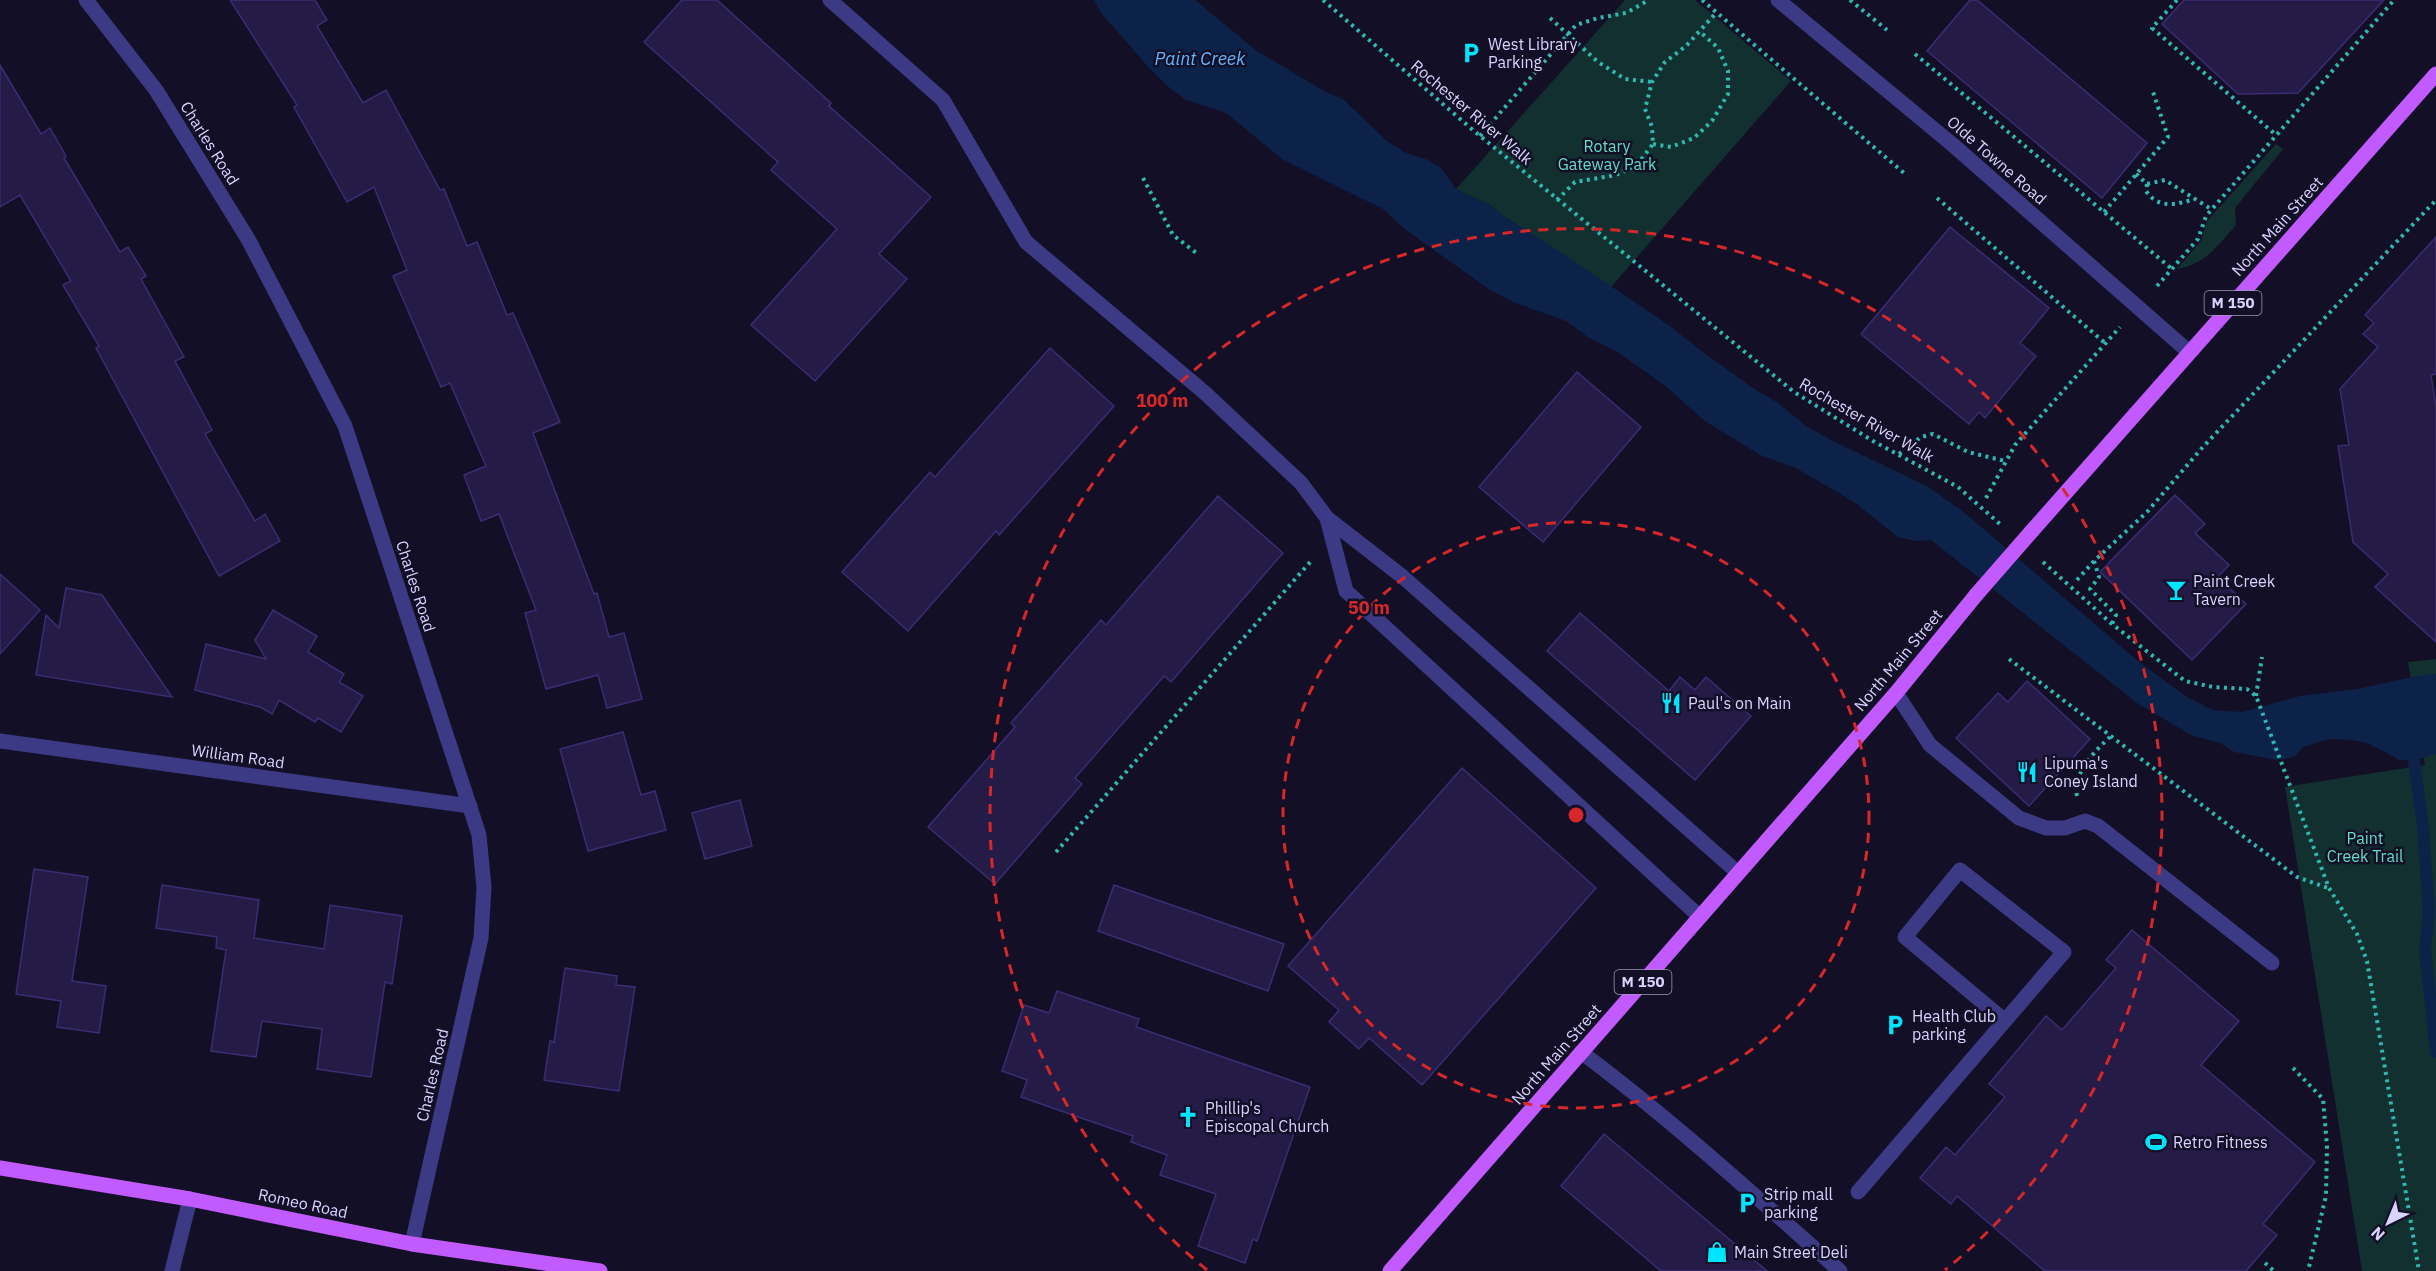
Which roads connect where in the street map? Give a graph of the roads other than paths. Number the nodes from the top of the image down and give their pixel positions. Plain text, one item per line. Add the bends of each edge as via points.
1 (86, 0) edge
2 (830, 0) edge
3 (1778, 0) edge
4 (2436, 74) edge
5 (2189, 352) junction
6 (1327, 518) junction
7 (1896, 693) junction
8 (0, 741) edge
9 (470, 806) junction
10 (1737, 872) junction
11 (1700, 917) junction
12 (2272, 963) dead end
13 (2005, 1021) junction
14 (1581, 1053) junction
15 (0, 1168) edge
16 (1858, 1192) dead end
17 (190, 1198) junction
18 (412, 1244) junction
19 (523, 1265) edge
20 (172, 1271) edge
21 (600, 1271) edge
22 (1390, 1271) edge
23 (1840, 1271) edge

1 - 9 street, Charles Road via 156,90 248,239 345,426
2 - 6 street via 943,100 1026,242 1205,393 1300,483
3 - 5 street, Olde Towne Road via 1953,145
4 - 5 main road, North Main Street / M 150
5 - 7 main road, North Main Street / M 150, bridge via 1976,595
6 - 10 street via 1403,577
6 - 11 street via 1346,591
7 - 10 main road, North Main Street / M 150
7 - 12 street via 1930,745 2019,818 2046,828 2065,828 2085,821 2098,826
8 - 9 street, William Road
9 - 18 street, Charles Road via 479,835 484,887 481,938
10 - 11 main road, North Main Street / M 150
11 - 14 main road, North Main Street / M 150
13 - 13 street via 2064,952 1960,870 1905,937
13 - 16 street
14 - 22 main road, North Main Street / M 150
14 - 23 street via 1680,1131
15 - 17 main road, Romeo Road
17 - 18 main road, Romeo Road
17 - 20 street
18 - 19 main road, Romeo Road
19 - 21 main road, Romeo Road

